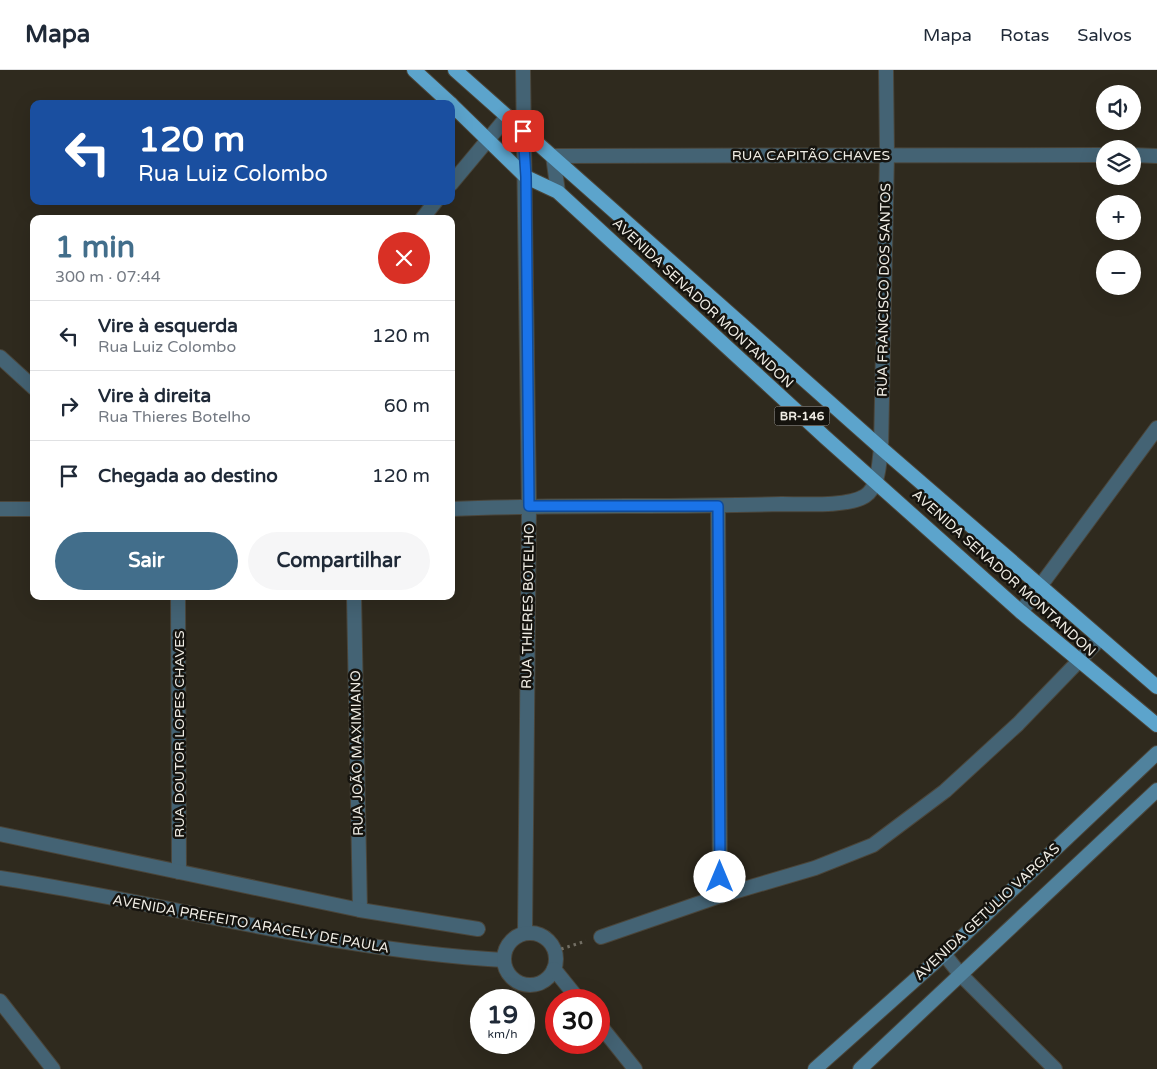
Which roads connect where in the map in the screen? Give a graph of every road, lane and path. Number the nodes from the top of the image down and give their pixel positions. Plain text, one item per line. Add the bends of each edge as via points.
1 (414, 70) edge
2 (454, 70) edge
3 (524, 70) edge
4 (886, 70) edge
5 (447, 100) edge
6 (455, 108) edge
7 (506, 118) junction
8 (523, 131) junction
9 (489, 139) junction
10 (887, 154) junction
11 (1096, 155) edge
12 (1141, 155) edge
13 (553, 156) junction
14 (1157, 156) edge
15 (526, 177) junction
16 (455, 179) edge
17 (558, 192) junction
18 (433, 205) edge
19 (425, 215) edge
20 (0, 357) edge
21 (30, 384) edge
22 (1157, 428) edge
23 (881, 448) junction
24 (876, 480) junction
25 (529, 506) junction
26 (718, 506) junction
27 (0, 509) edge
28 (30, 509) edge
29 (455, 509) edge
30 (1040, 587) junction
31 (178, 600) edge
32 (354, 600) edge
33 (1021, 612) junction
34 (1100, 639) junction
35 (1079, 661) junction
36 (1157, 687) edge
37 (1157, 726) edge
38 (1157, 753) edge
39 (1157, 790) edge
40 (0, 834) edge
41 (179, 872) junction
42 (0, 878) edge
43 (720, 896) junction
44 (360, 910) junction
45 (478, 929) dead end
46 (524, 933) junction
47 (601, 937) joint
48 (555, 951) junction
49 (944, 954) junction
50 (503, 960) junction
51 (554, 969) junction
52 (960, 974) junction
53 (570, 989) edge
54 (0, 1001) edge
55 (610, 1038) edge
56 (52, 1069) edge
57 (635, 1069) edge
58 (815, 1069) edge
59 (860, 1069) edge
60 (1055, 1069) edge

1 - 5 highway, AVENIDA SENADOR MONTANDON / BR-146
2 - 7 highway, AVENIDA SENADOR MONTANDON / BR-146
3 - 8 street, RUA THIERES BOTELHO
4 - 10 street, RUA FRANCISCO DOS SANTOS
6 - 9 highway, AVENIDA SENADOR MONTANDON / BR-146
7 - 8 highway, AVENIDA SENADOR MONTANDON / BR-146
7 - 9 street
8 - 13 highway, AVENIDA SENADOR MONTANDON / BR-146
8 - 15 street, RUA THIERES BOTELHO
9 - 15 highway, AVENIDA SENADOR MONTANDON / BR-146
9 - 16 street
10 - 11 street, RUA CAPITÃO CHAVES
10 - 13 street, RUA CAPITÃO CHAVES
10 - 23 street, RUA FRANCISCO DOS SANTOS
12 - 14 street
13 - 17 street
13 - 23 highway, AVENIDA SENADOR MONTANDON / BR-146
15 - 17 highway, AVENIDA SENADOR MONTANDON / BR-146
15 - 25 street, RUA THIERES BOTELHO
17 - 24 highway, AVENIDA SENADOR MONTANDON / BR-146
18 - 19 street
20 - 21 street
22 - 30 street
23 - 24 street, RUA FRANCISCO DOS SANTOS
23 - 30 highway, AVENIDA SENADOR MONTANDON / BR-146
24 - 26 street via 868,493 854,500
24 - 33 highway, AVENIDA SENADOR MONTANDON / BR-146
25 - 26 street
25 - 29 street
25 - 46 street, RUA THIERES BOTELHO
26 - 43 street
27 - 28 street
30 - 33 street
30 - 34 highway, AVENIDA SENADOR MONTANDON / BR-146
31 - 41 street, RUA DOUTOR LOPES CHAVES
32 - 44 street, RUA JOÃO MAXIMIANO
33 - 35 highway, AVENIDA SENADOR MONTANDON / BR-146
34 - 35 street
34 - 36 highway, AVENIDA SENADOR MONTANDON / BR-146
35 - 37 highway, AVENIDA SENADOR MONTANDON / BR-146
35 - 43 street via 1018,724 945,791 873,845 815,868
38 - 49 main road, AVENIDA GETÚLIO VARGAS
39 - 52 main road, AVENIDA GETÚLIO VARGAS
40 - 41 street
41 - 44 street
42 - 50 street, AVENIDA PREFEITO ARACELY DE PAULA via 374,946
43 - 47 street
44 - 45 street
46 - 48 street via 545,937
46 - 50 street via 509,942
47 - 48 path
48 - 51 street
49 - 52 street
49 - 58 main road, AVENIDA GETÚLIO VARGAS
50 - 51 street via 510,977 521,984 540,984
51 - 53 street
52 - 59 main road, AVENIDA GETÚLIO VARGAS
52 - 60 street
54 - 56 street
55 - 57 street

